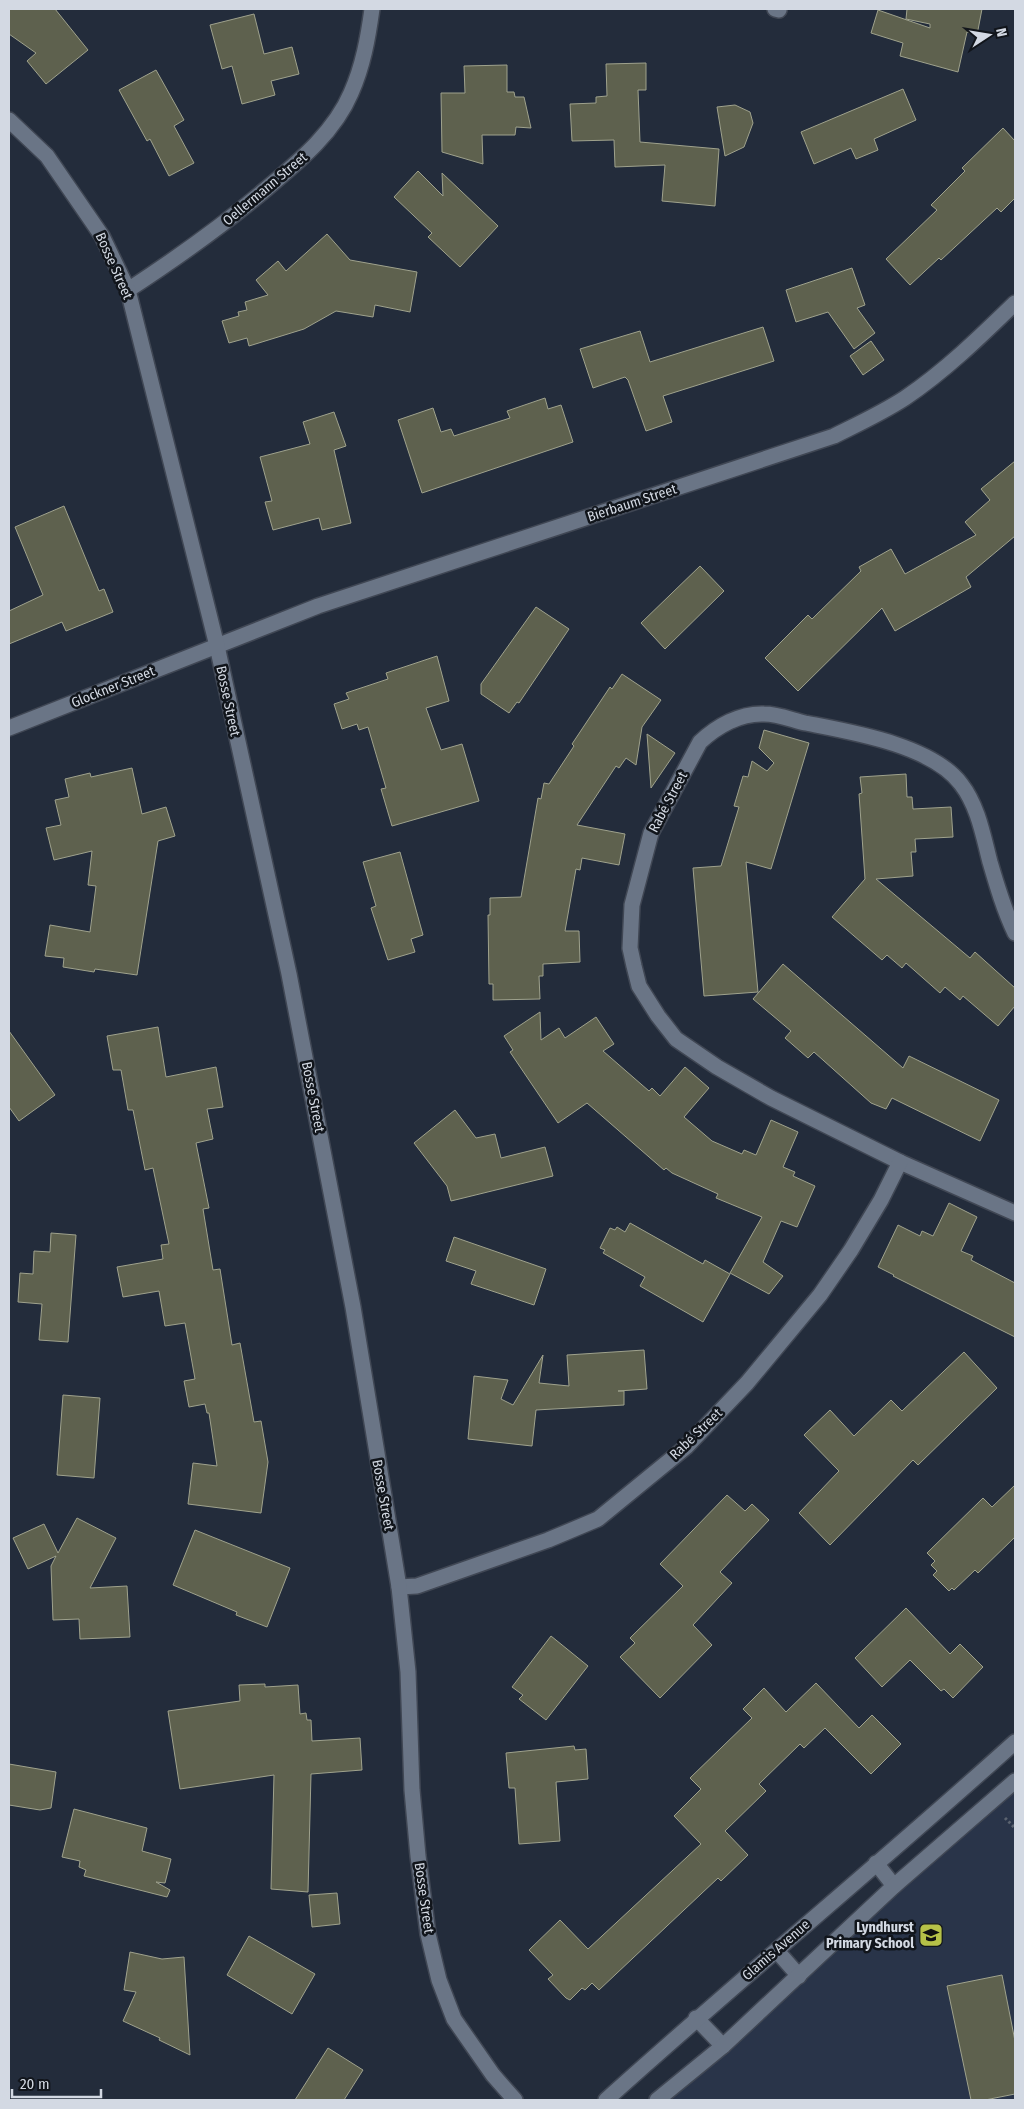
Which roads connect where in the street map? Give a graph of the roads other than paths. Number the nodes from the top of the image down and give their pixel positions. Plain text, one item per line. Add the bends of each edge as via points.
1 (372, 9) edge
2 (9, 120) edge
3 (128, 290) junction
4 (1015, 303) edge
5 (217, 646) junction
6 (9, 728) edge
7 (1015, 933) edge
8 (900, 1162) junction
9 (1015, 1213) edge
10 (399, 1587) junction
11 (1015, 1742) edge
12 (1015, 1781) edge
13 (876, 1862) junction
14 (894, 1886) junction
15 (777, 1951) junction
16 (799, 1976) junction
17 (696, 2018) junction
18 (723, 2046) junction
19 (515, 2100) edge
20 (606, 2100) edge
21 (657, 2100) edge

1 - 3 street, Oellermann Street via 366,47 351,94 306,156 189,250
2 - 3 street, Bosse Street via 47,156 102,236
3 - 5 street, Bosse Street
4 - 5 street, Bierbaum Street via 968,349 906,397 834,436 318,606
5 - 6 street, Glockner Street
5 - 10 street, Bosse Street via 321,1136
7 - 8 street, Rabé Street via 973,805 961,784 946,768 920,752 855,733 764,714 736,718 700,742 651,833 632,905 630,948 639,986 658,1016 676,1039 717,1068
8 - 9 street, Rabé Street
8 - 10 street, Rabé Street via 856,1242 820,1295 747,1383 686,1447 598,1519 417,1586
10 - 19 street, Bosse Street via 408,1672 412,1790 428,1934 439,1980 454,2019
11 - 13 street, Glamis Avenue
12 - 14 street
13 - 14 street
13 - 15 street, Glamis Avenue
14 - 16 street
15 - 16 street
15 - 17 street, Glamis Avenue
16 - 18 street
17 - 18 street
17 - 20 street, Glamis Avenue
18 - 21 street

